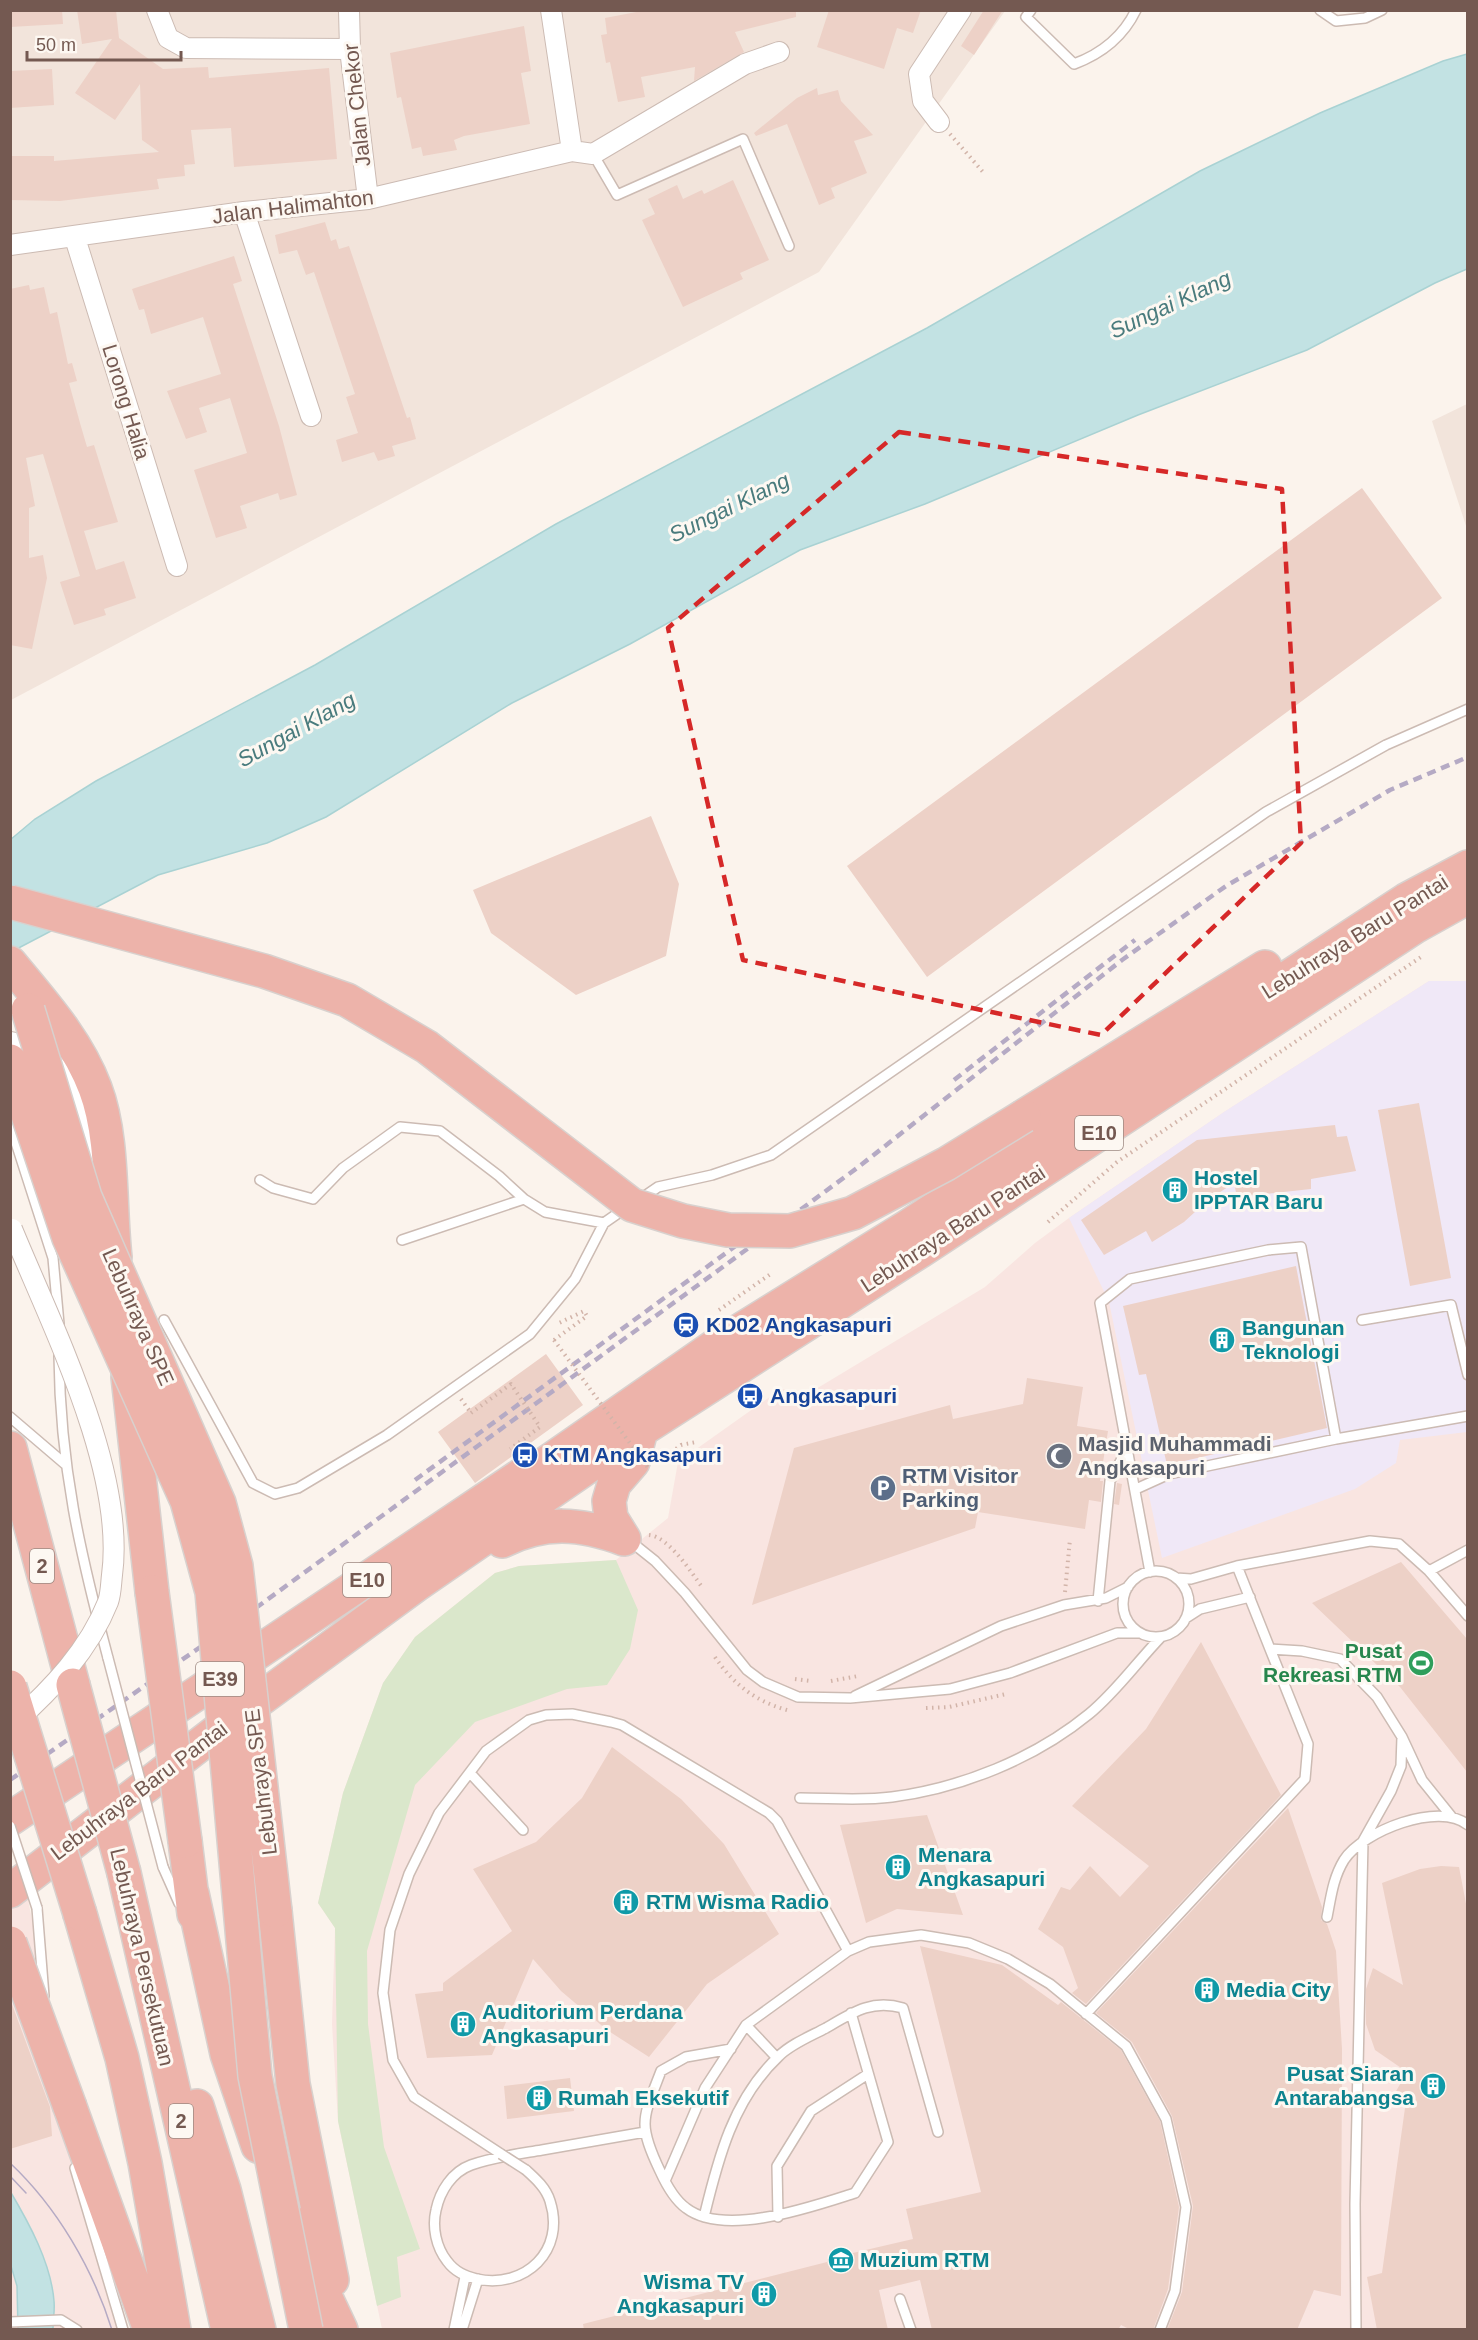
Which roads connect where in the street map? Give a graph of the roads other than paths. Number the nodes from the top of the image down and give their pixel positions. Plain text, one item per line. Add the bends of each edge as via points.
1 (157, 10) edge
2 (349, 10) edge
3 (551, 10) edge
4 (961, 10) edge
5 (1031, 10) edge
6 (1136, 10) edge
7 (1320, 10) edge
8 (1382, 10) edge
9 (350, 49) junction
10 (779, 52) dead end
11 (939, 122) road end
12 (572, 151) junction
13 (593, 154) junction
14 (368, 199) junction
15 (244, 212) junction
16 (75, 237) junction
17 (10, 245) edge
18 (789, 246) dead end
19 (311, 416) dead end
20 (177, 566) dead end
21 (1467, 709) edge
22 (1467, 867) edge
23 (1467, 897) edge
24 (1406, 900) junction
25 (10, 902) edge
26 (10, 963) edge
27 (10, 986) edge
28 (10, 1042) edge
29 (10, 1061) edge
30 (10, 1124) edge
31 (260, 1180) dead end
32 (524, 1199) junction
33 (111, 1216) junction
34 (604, 1223) junction
35 (11, 1227) edge
36 (402, 1240) dead end
37 (164, 1320) dead end
38 (1362, 1320) dead end
39 (1467, 1375) edge
40 (1467, 1416) edge
41 (10, 1417) edge
42 (641, 1430) junction
43 (1336, 1439) junction
44 (10, 1448) edge
45 (1127, 1449) junction
46 (65, 1464) junction
47 (1136, 1489) junction
48 (631, 1536) junction
49 (1467, 1550) edge
50 (1237, 1566) junction
51 (1429, 1571) junction
52 (1150, 1572) junction
53 (1176, 1578) junction
54 (417, 1585) junction
55 (1128, 1587) junction
56 (1250, 1597) junction
57 (1098, 1601) junction
58 (1467, 1616) edge
59 (1186, 1618) junction
60 (1140, 1633) junction
61 (1161, 1637) junction
62 (1270, 1649) junction
63 (10, 1687) edge
64 (850, 1698) junction
65 (10, 1727) edge
66 (1402, 1737) junction
67 (470, 1773) junction
68 (800, 1798) dead end
69 (1451, 1816) junction
70 (10, 1820) edge
71 (1467, 1825) edge
72 (10, 1826) edge
73 (523, 1830) dead end
74 (1363, 1841) junction
75 (24, 1899) edge
76 (188, 1903) junction
77 (134, 1913) junction
78 (1327, 1917) dead end
79 (10, 1943) edge
80 (848, 1951) junction
81 (850, 2013) junction
82 (1086, 2014) junction
83 (746, 2025) junction
84 (731, 2049) junction
85 (777, 2058) junction
86 (868, 2074) junction
87 (63, 2103) junction
88 (645, 2132) junction
89 (939, 2132) dead end
90 (70, 2152) dead end
91 (665, 2181) junction
92 (224, 2190) junction
93 (704, 2217) junction
94 (778, 2217) junction
95 (465, 2277) junction
96 (478, 2279) junction
97 (288, 2297) dead end
98 (900, 2299) dead end
99 (11, 2322) edge
100 (77, 2330) edge
101 (123, 2330) edge
102 (150, 2330) edge
103 (174, 2330) edge
104 (228, 2330) edge
105 (259, 2330) edge
106 (295, 2330) edge
107 (306, 2330) edge
108 (341, 2330) edge
109 (454, 2330) edge
110 (462, 2330) edge
111 (911, 2330) edge
112 (1160, 2330) edge
113 (1356, 2330) edge

1 - 9 street via 168,38 186,48
2 - 9 street, Jalan Chekor
3 - 12 street
4 - 11 street via 919,74 923,100
5 - 6 lane via 1026,18 1074,64 1093,57 1127,29
7 - 8 lane via 1336,21 1365,18
9 - 14 street, Jalan Chekor
10 - 13 street via 745,64
12 - 13 street, Jalan Halimahton
12 - 14 street, Jalan Halimahton
13 - 18 lane via 617,195 743,139
14 - 15 street, Jalan Halimahton
15 - 16 street, Jalan Halimahton
15 - 19 street
16 - 17 street, Jalan Halimahton
16 - 20 street, Lorong Halia
21 - 34 lane via 1386,745 1266,812 771,1155 712,1175 658,1186
22 - 24 highway, Lebuhraya Baru Pantai / E10
23 - 42 highway, Lebuhraya Baru Pantai / E10 via 1416,926
24 - 25 highway, bridge via 1342,919 946,1164 853,1214 790,1231 729,1230 632,1205 427,1047 347,1000 264,971
24 - 70 highway, Lebuhraya Baru Pantai / E10 via 907,1227 715,1347
26 - 33 highway via 79,1052 96,1090 107,1146
27 - 108 highway, Lebuhraya SPE / E39, bridge via 28,1010 85,1197 219,1503 236,1566 293,2084
28 - 33 street, bridge via 33,1049 68,1082 89,1135
29 - 107 highway, Lebuhraya SPE / E39, bridge via 69,1238 187,1501 212,1592 255,2076
30 - 46 lane via 53,1258 59,1299 60,1413
31 - 32 lane via 273,1188 313,1199 343,1167 400,1127 440,1131
32 - 34 lane via 544,1212
32 - 36 lane
33 - 76 highway, bridge via 152,1592 185,1841
34 - 37 lane via 575,1279 530,1334 387,1435 298,1488 275,1494 253,1483
35 - 65 street, bridge via 81,1398 106,1481 114,1525 114,1560 109,1600 82,1650 48,1692
38 - 39 lane via 1451,1305
40 - 43 lane
41 - 46 lane
42 - 48 highway via 633,1462 614,1484 609,1501 611,1518
42 - 54 highway, Lebuhraya Baru Pantai / E10
43 - 45 lane via 1301,1247 1268,1250 1130,1279 1100,1302
43 - 47 lane via 1169,1474
44 - 77 highway, Lebuhraya Persekutuan / 2, bridge
45 - 47 lane
45 - 57 lane via 1110,1481
46 - 76 lane, bridge via 81,1557 163,1867
47 - 52 lane
48 - 54 highway via 598,1529 542,1526 504,1540
48 - 64 lane via 622,1535 655,1561 747,1670 763,1682 798,1696
49 - 51 lane
50 - 51 lane via 1370,1541 1399,1544
50 - 53 lane via 1191,1579
50 - 56 lane
51 - 58 lane
52 - 53 lane
52 - 55 lane
53 - 59 lane via 1188,1596
54 - 75 highway, Lebuhraya Baru Pantai / E10 via 225,1725
55 - 57 lane
55 - 60 lane via 1124,1597 1126,1617
56 - 59 lane via 1200,1609
56 - 62 lane
57 - 64 lane via 1064,1605 1001,1626
59 - 61 lane
60 - 61 lane
60 - 64 lane via 1117,1633 1010,1673 950,1689
61 - 68 lane via 1090,1713 1014,1761 934,1790 889,1797
62 - 66 lane via 1340,1659 1377,1697
62 - 82 lane via 1308,1744 1305,1779
63 - 103 highway, Lebuhraya Persekutuan / 2, bridge via 122,2058
66 - 69 lane via 1422,1780
66 - 74 lane via 1398,1774
67 - 73 lane
67 - 80 lane via 486,1751 529,1720 572,1714 622,1725 769,1813
67 - 96 lane, bridge via 439,1813 409,1874 390,1930 383,2002 393,2060 414,2097 526,2170 550,2199 552,2238 543,2257 529,2271 511,2280
69 - 71 lane
69 - 74 lane via 1397,1824
72 - 75 lane, bridge
74 - 78 lane via 1346,1858 1334,1880
74 - 113 lane
75 - 87 lane via 50,2077
76 - 92 highway
76 - 108 highway via 227,2054 266,2168
77 - 92 highway
77 - 104 highway, Lebuhraya Persekutuan / 2
79 - 87 highway, bridge
80 - 82 lane via 869,1942 912,1936 969,1942 1050,1984
80 - 83 lane
81 - 85 lane
81 - 86 lane
81 - 89 lane via 884,2003 903,2008
82 - 112 lane via 1126,2046 1166,2119 1186,2207 1175,2291
83 - 84 lane
83 - 85 lane
84 - 88 lane via 686,2057 662,2071 646,2115
84 - 91 lane via 705,2088
85 - 93 lane via 741,2101 718,2159
86 - 94 lane via 811,2111 777,2166
86 - 94 lane via 888,2142 855,2193
87 - 102 highway
88 - 91 lane via 645,2140
88 - 95 lane via 498,2157 470,2166 451,2179 438,2198 436,2242 448,2262
90 - 101 lane
91 - 93 lane via 685,2208
92 - 105 highway
93 - 94 lane
95 - 96 lane
95 - 109 lane
96 - 110 lane
97 - 106 lane
98 - 111 lane
99 - 100 lane via 61,2320

